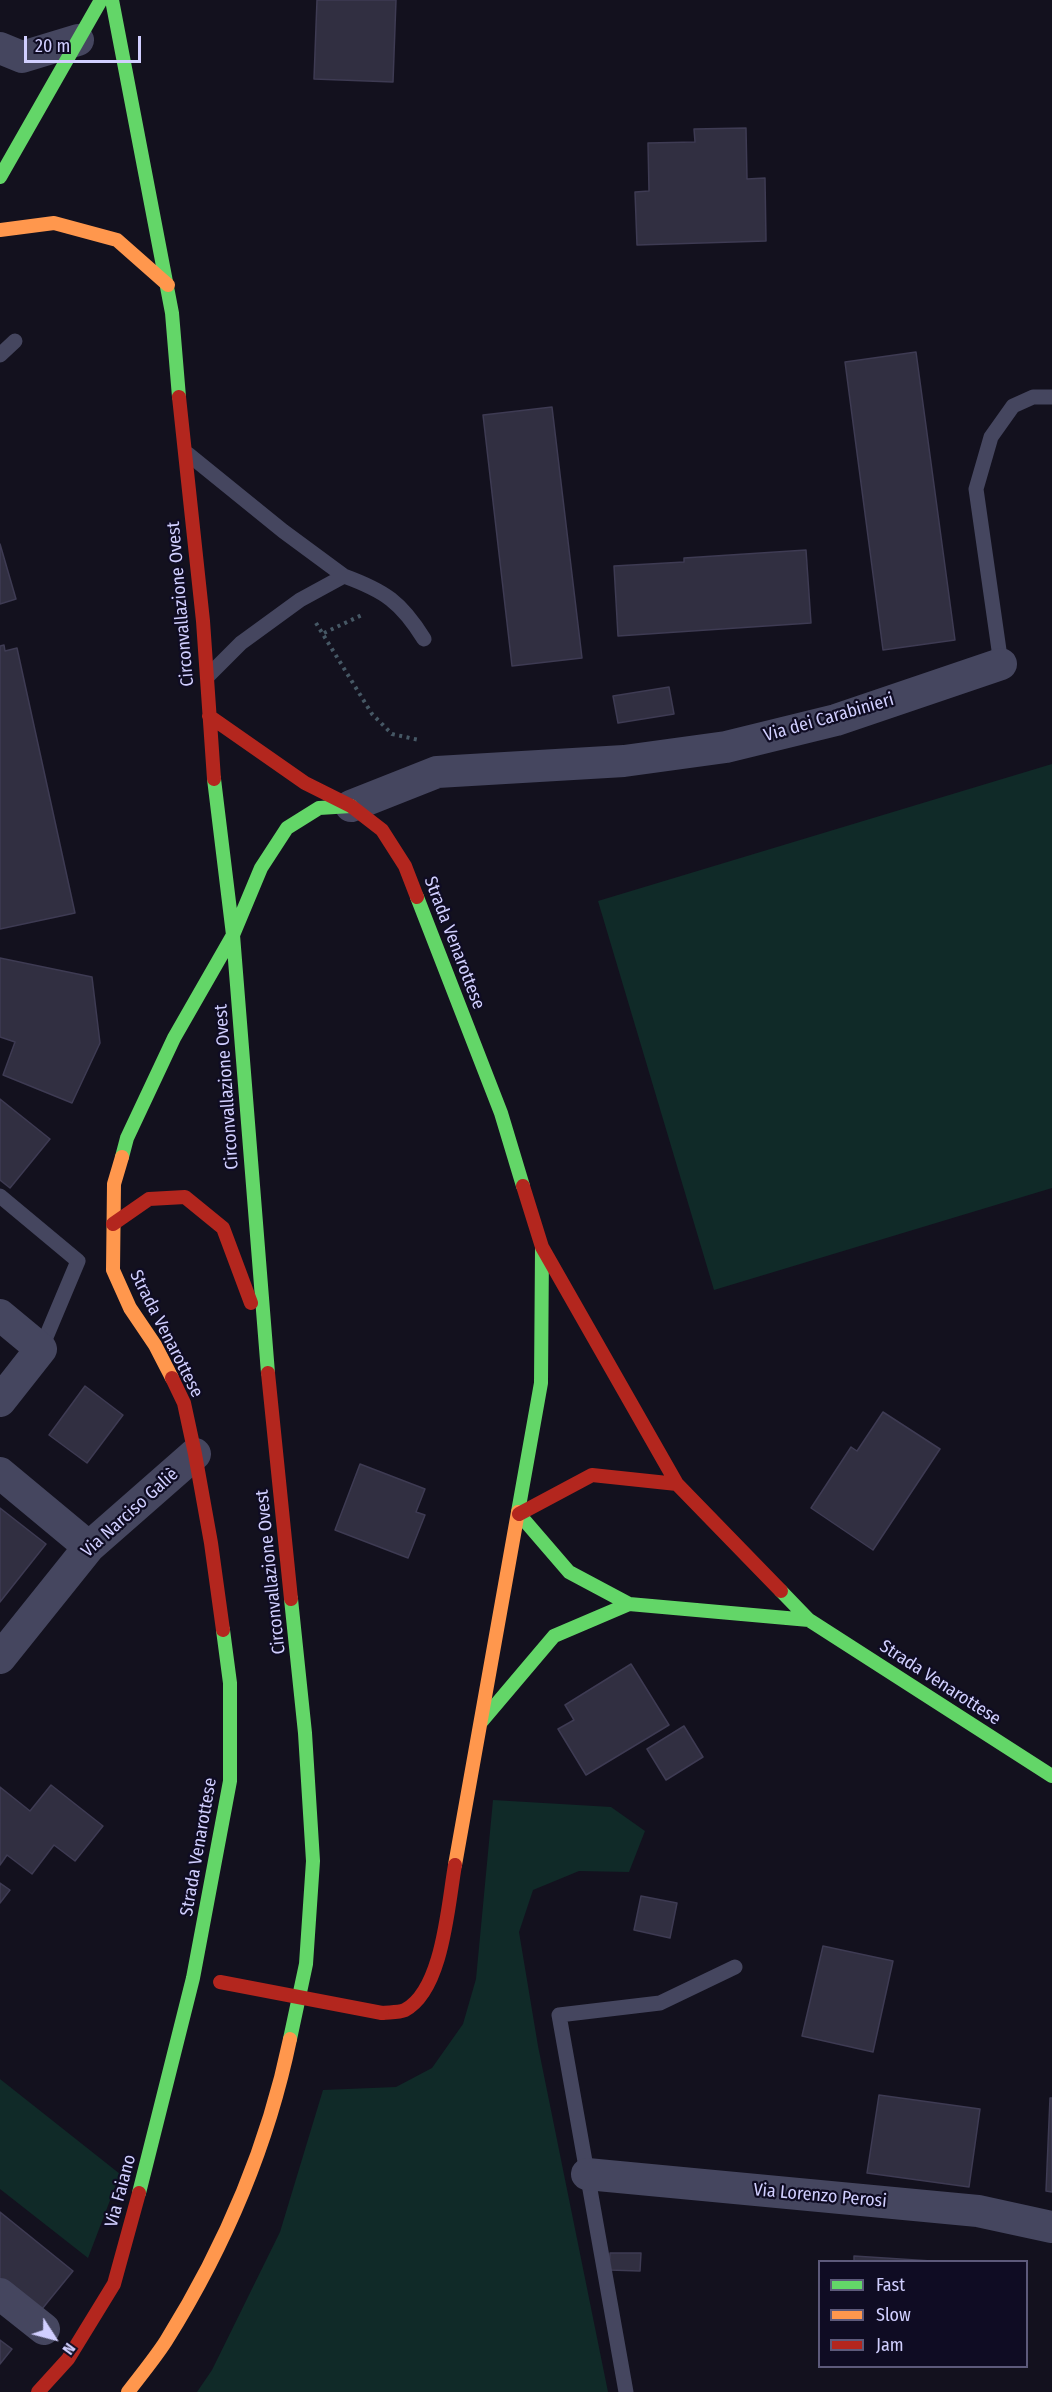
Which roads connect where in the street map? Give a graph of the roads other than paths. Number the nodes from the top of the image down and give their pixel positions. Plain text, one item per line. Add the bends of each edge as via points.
1 (101, 0) edge
2 (111, 0) edge
3 (78, 40) junction
4 (0, 48) edge
5 (0, 177) edge
6 (0, 230) edge
7 (168, 285) junction
8 (15, 341) dead end
9 (0, 354) edge
10 (1052, 397) edge
11 (184, 451) junction
12 (344, 576) junction
13 (424, 639) dead end
14 (1001, 663) joint
15 (206, 677) junction
16 (209, 716) junction
17 (351, 806) junction
18 (233, 935) junction
19 (0, 1196) edge
20 (113, 1224) junction
21 (542, 1247) junction
22 (0, 1315) edge
23 (264, 1336) junction
24 (41, 1349) junction
25 (0, 1401) edge
26 (195, 1454) junction
27 (0, 1473) edge
28 (677, 1484) junction
29 (519, 1514) junction
30 (89, 1547) junction
31 (628, 1604) junction
32 (808, 1620) junction
33 (0, 1658) edge
34 (481, 1722) junction
35 (1052, 1776) edge
36 (735, 1967) dead end
37 (193, 1978) junction
38 (587, 2174) junction
39 (1052, 2227) edge
40 (0, 2294) edge
41 (44, 2329) dead end
42 (38, 2392) edge
43 (128, 2392) edge
44 (626, 2392) edge

1 - 3 main road
2 - 7 main road, Circonvallazione Ovest
3 - 4 street via 22,57
3 - 5 main road
6 - 7 main road via 54,223 117,240
7 - 11 main road, Circonvallazione Ovest
8 - 9 lane
10 - 14 lane, Via dei Carabinieri via 1033,397 1013,406 991,437 976,489
11 - 12 lane
11 - 15 main road, Circonvallazione Ovest
12 - 13 lane via 394,600
12 - 15 lane via 300,600 241,643
14 - 17 street, Via dei Carabinieri via 836,720 726,747 624,761 436,772
15 - 16 main road, Circonvallazione Ovest
16 - 17 main road, Strada Venarottese via 305,783
16 - 18 main road, Circonvallazione Ovest
17 - 18 main road, Strada Venarottese via 319,808 287,828 261,868
17 - 21 main road, Strada Venarottese via 382,830 405,866 501,1113
18 - 20 main road, Strada Venarottese via 174,1038 127,1138 114,1184
18 - 23 main road, Circonvallazione Ovest
19 - 24 lane via 78,1262
20 - 23 main road via 149,1200 185,1197 223,1228
20 - 26 main road, Strada Venarottese via 113,1270 184,1403
21 - 28 main road, Strada Venarottese
21 - 29 main road, Strada Venarottese via 541,1383
22 - 24 street
23 - 43 main road, Circonvallazione Ovest via 305,1732 313,1861 306,1964 283,2073 252,2171 206,2271 165,2342
24 - 25 street
26 - 30 street, Via Narciso Galiè
26 - 37 main road, Strada Venarottese via 230,1683 230,1781
27 - 30 street
28 - 29 main road via 592,1475
28 - 32 main road, Strada Venarottese
29 - 31 main road, Strada Venarottese via 569,1572
29 - 34 main road, Strada Venarottese
30 - 33 street, Via Narciso Galiè
31 - 32 main road, Strada Venarottese
31 - 34 main road, Strada Venarottese via 554,1636
32 - 35 main road, Strada Venarottese
34 - 37 main road, Strada Venarottese, bridge via 432,1979 404,2011 382,2013
36 - 38 lane via 660,2003 559,2014
37 - 42 main road, Via Faiano via 135,2215 114,2284 68,2359
38 - 39 street, Via Lorenzo Perosi via 978,2211
38 - 44 lane
40 - 41 street

